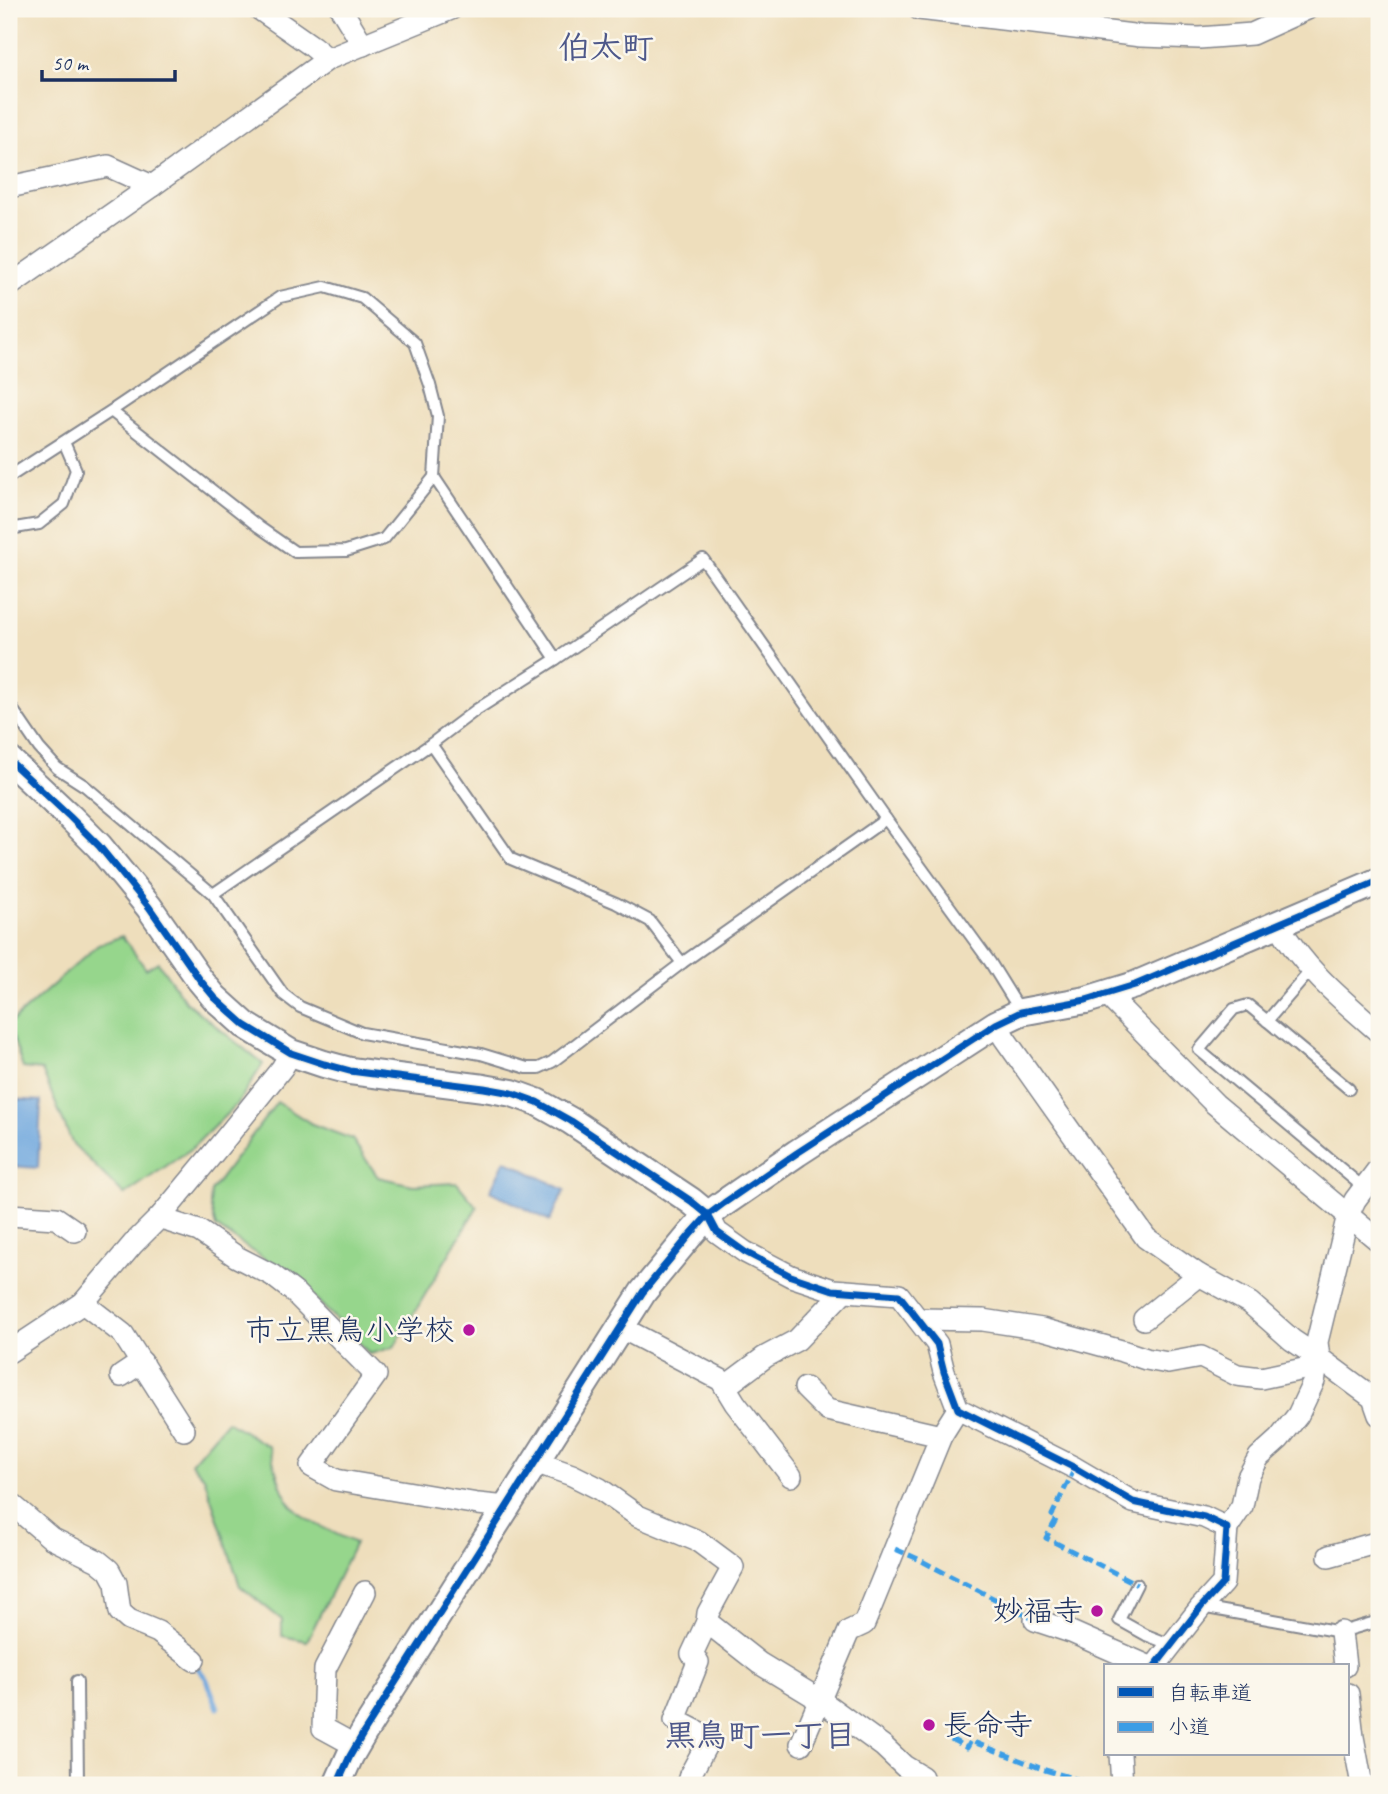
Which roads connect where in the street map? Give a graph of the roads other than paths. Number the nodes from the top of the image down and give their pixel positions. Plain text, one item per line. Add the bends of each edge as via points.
1 (259, 9) edge
2 (341, 9) edge
3 (451, 9) edge
4 (919, 9) edge
5 (1307, 9) edge
6 (363, 45) junction
7 (328, 59) junction
8 (152, 186) junction
9 (9, 187) edge
10 (9, 286) edge
11 (111, 411) junction
12 (64, 442) junction
13 (434, 477) junction
14 (9, 478) edge
15 (9, 529) edge
16 (556, 659) junction
17 (9, 704) edge
18 (431, 744) junction
19 (9, 760) edge
20 (886, 819) junction
21 (1379, 881) edge
22 (214, 894) junction
23 (1279, 925) junction
24 (682, 963) junction
25 (1311, 970) junction
26 (1106, 994) junction
27 (1021, 1012) junction
28 (1267, 1021) junction
29 (996, 1024) junction
30 (1379, 1032) edge
31 (291, 1053) junction
32 (1349, 1089) dead end
33 (1379, 1168) edge
34 (1364, 1188) junction
35 (9, 1215) edge
36 (708, 1215) junction
37 (1348, 1215) junction
38 (160, 1216) junction
39 (75, 1231) dead end
40 (1379, 1241) edge
41 (1199, 1275) junction
42 (844, 1290) junction
43 (83, 1303) junction
44 (1160, 1313) dead end
45 (918, 1319) junction
46 (620, 1327) junction
47 (9, 1352) edge
48 (1319, 1358) junction
49 (142, 1362) junction
50 (121, 1376) dead end
51 (726, 1386) junction
52 (805, 1388) dead end
53 (958, 1409) junction
54 (1379, 1415) edge
55 (184, 1430) dead end
56 (941, 1436) junction
57 (535, 1462) junction
58 (791, 1476) dead end
59 (9, 1502) edge
60 (507, 1507) junction
61 (1227, 1528) junction
62 (1379, 1542) edge
63 (1329, 1556) dead end
64 (1137, 1584) dead end
65 (354, 1600) dead end
66 (1201, 1607) junction
67 (1035, 1620) dead end
68 (1379, 1621) edge
69 (707, 1622) junction
70 (1341, 1632) junction
71 (1172, 1645) junction
72 (194, 1660) dead end
73 (1143, 1664) edge
74 (1157, 1664) edge
75 (1345, 1664) edge
76 (77, 1681) dead end
77 (820, 1700) junction
78 (1350, 1737) edge
79 (801, 1744) dead end
80 (356, 1746) junction
81 (1120, 1756) edge
82 (910, 1776) edge
83 (78, 1785) edge
84 (337, 1785) edge
85 (687, 1785) edge
86 (1122, 1785) edge
87 (1362, 1785) edge

1 - 7 street
2 - 6 street
3 - 6 street
4 - 5 street via 1141,36 1199,38 1252,34
6 - 7 street
7 - 8 street
8 - 9 street via 108,166
8 - 10 street
11 - 12 lane
11 - 13 lane via 295,552 346,551 384,540
11 - 13 lane via 280,297 325,287 362,298 415,343 438,416
12 - 14 lane
12 - 15 lane via 76,470 64,504 39,524
13 - 16 lane
16 - 18 lane
16 - 20 lane via 703,559
17 - 22 lane via 57,768
18 - 22 lane
18 - 24 lane via 511,859 616,902 650,921
19 - 31 street via 99,846 215,998 245,1025
20 - 24 lane
20 - 27 lane
21 - 23 street
22 - 24 lane via 284,994 300,1007 362,1033 481,1054 527,1068 552,1062
23 - 25 street
23 - 26 street
25 - 28 lane
25 - 30 street
26 - 27 street
26 - 37 street via 1214,1104
27 - 29 street
28 - 32 lane
28 - 34 lane via 1248,1005 1234,1009 1199,1050
29 - 36 street
29 - 41 street via 1146,1238
31 - 36 street via 350,1071 484,1088 537,1102
31 - 38 street
33 - 34 street
34 - 37 street
35 - 39 street via 41,1225 57,1218
36 - 42 street via 717,1232 745,1252 791,1276
36 - 46 street via 642,1293
37 - 40 street
37 - 48 street via 1317,1342
38 - 43 street
38 - 60 street via 200,1231 272,1275 376,1375 311,1466 336,1480
41 - 44 street
41 - 48 street via 1250,1303
42 - 45 street via 899,1295
42 - 51 street via 797,1340
43 - 47 street
43 - 49 street via 123,1334
45 - 48 street via 983,1320 1042,1329 1168,1363 1200,1357 1237,1375 1261,1378 1313,1367
45 - 53 street via 937,1344
46 - 51 street
46 - 57 street
48 - 54 street via 1373,1398
48 - 61 street via 1298,1415 1259,1457 1248,1477 1242,1506
49 - 50 street
49 - 55 street
51 - 58 street via 756,1445
52 - 56 street via 827,1410
53 - 56 street
53 - 61 street via 1133,1502 1204,1517
56 - 77 street via 864,1624 849,1631
57 - 60 street
57 - 69 street via 600,1489 634,1524 698,1541 733,1567
59 - 72 street via 51,1538 98,1561 116,1583 120,1612 158,1632
60 - 80 street
61 - 66 street via 1223,1583
62 - 63 street
64 - 71 lane via 1119,1620
65 - 80 street via 340,1660 325,1669 323,1728
66 - 70 lane
66 - 71 street
67 - 73 street
68 - 70 lane
69 - 77 street via 759,1663
69 - 85 street via 692,1654 698,1662 675,1720 710,1738
70 - 75 street
71 - 74 street
76 - 83 lane
77 - 79 street
77 - 82 street via 883,1746
78 - 87 street
80 - 84 street
81 - 86 street

